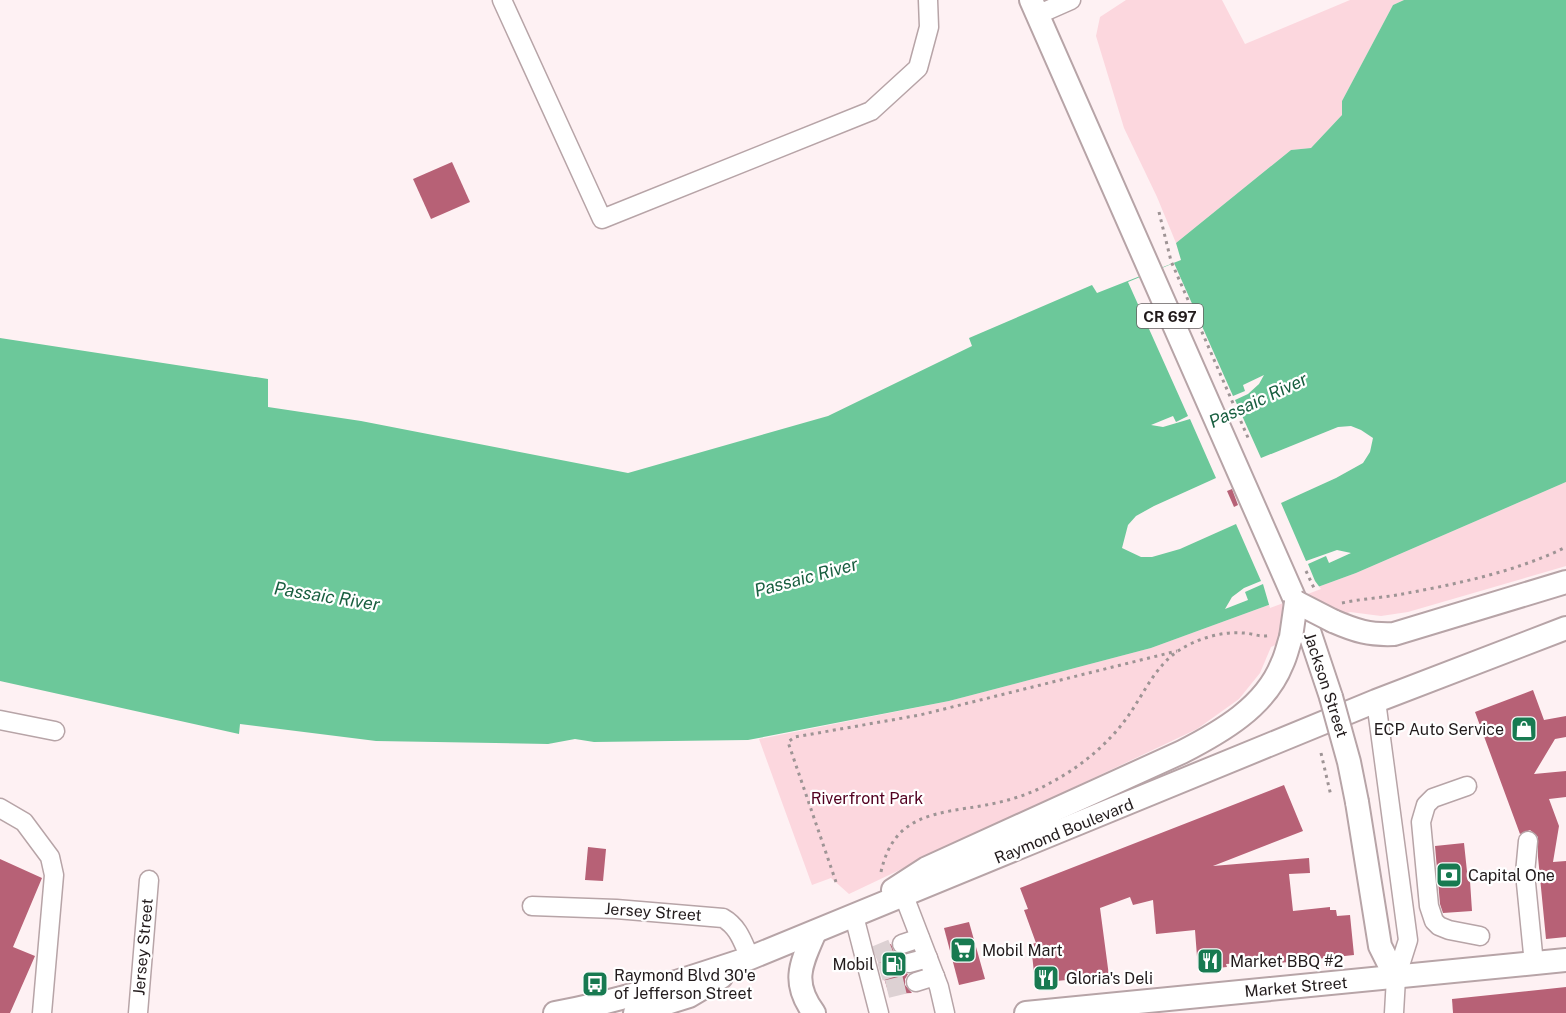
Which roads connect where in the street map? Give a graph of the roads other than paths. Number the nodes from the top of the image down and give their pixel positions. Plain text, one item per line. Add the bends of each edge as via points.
1 (502, 0) edge
2 (928, 0) edge
3 (1071, 0) edge
4 (1034, 7) edge
5 (1566, 582) edge
6 (1296, 602) junction
7 (1566, 628) edge
8 (1291, 634) junction
9 (1376, 701) junction
10 (0, 720) edge
11 (55, 731) dead end
12 (1467, 786) dead end
13 (0, 808) edge
14 (1528, 841) dead end
15 (149, 880) dead end
16 (904, 896) junction
17 (532, 906) dead end
18 (854, 916) junction
19 (815, 932) junction
20 (1480, 936) dead end
21 (920, 938) junction
22 (902, 945) tunnel mouth
23 (750, 958) junction
24 (928, 958) junction
25 (1566, 960) edge
26 (909, 963) tunnel mouth
27 (1534, 964) junction
28 (935, 976) junction
29 (1396, 978) junction
30 (916, 982) tunnel mouth
31 (1200, 1005) edge
32 (42, 1013) edge
33 (138, 1013) edge
34 (555, 1013) edge
35 (634, 1013) edge
36 (814, 1013) edge
37 (879, 1013) edge
38 (945, 1013) edge
39 (1026, 1013) edge
40 (1394, 1013) edge

1 - 2 street via 602,219 871,111 918,68 929,27
3 - 4 street
4 - 6 main road, Jackson Street / CR 697 via 1130,225 1221,402
5 - 6 main road, bridge via 1394,634 1354,631 1335,613
6 - 8 main road, Jackson Street
7 - 9 main road, Raymond Boulevard
8 - 18 main road via 1282,666 1270,686 1219,733 927,868
8 - 29 main road, Jackson Street, bridge via 1331,697 1357,802 1380,946
9 - 16 main road, Raymond Boulevard
9 - 29 street, Jackson Street via 1408,940
10 - 11 street
12 - 20 street via 1433,798 1426,805 1421,822 1429,906 1434,921 1449,930
13 - 32 street via 24,822 50,857 54,875
14 - 27 street via 1525,873
15 - 33 street, Jersey Street
16 - 18 main road, Raymond Boulevard
16 - 21 street
17 - 23 street, Jersey Street via 723,918 739,932
18 - 19 main road, Raymond Boulevard
18 - 37 street via 875,974
19 - 23 main road, Raymond Boulevard
19 - 36 main road via 801,964 799,982
21 - 22 street
21 - 24 street
23 - 34 main road, Raymond Boulevard via 639,993
23 - 35 main road via 689,996
24 - 26 street
24 - 28 street
25 - 27 main road, Market Street
27 - 29 main road, Market Street
28 - 30 street
28 - 38 street
29 - 31 main road, Market Street
29 - 40 street, Jackson Street
31 - 39 main road, Market Street

